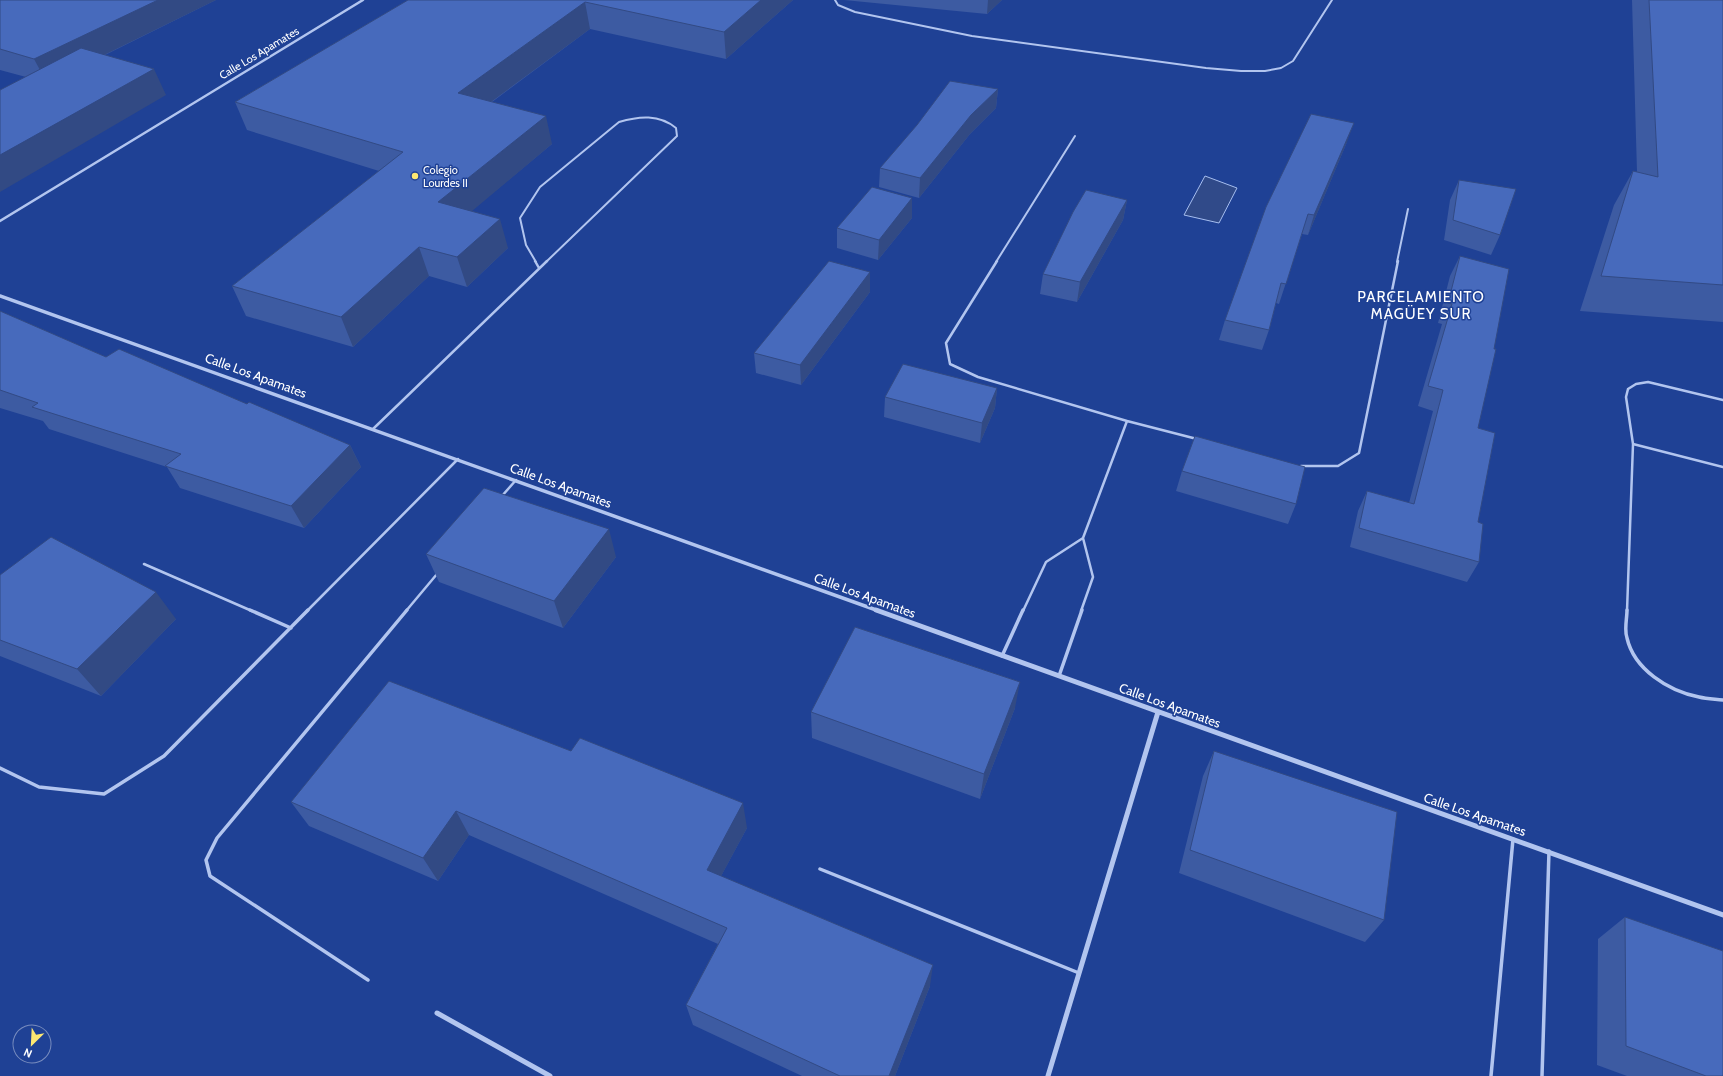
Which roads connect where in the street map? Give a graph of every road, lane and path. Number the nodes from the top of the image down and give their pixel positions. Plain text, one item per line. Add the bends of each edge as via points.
1 (363, 0) edge
2 (835, 0) edge
3 (1332, 0) edge
4 (1075, 136) dead end
5 (1408, 210) dead end
6 (0, 221) edge
7 (539, 268) junction
8 (0, 296) edge
9 (1723, 400) edge
10 (1127, 421) junction
11 (373, 429) junction
12 (1202, 440) edge
13 (1633, 444) junction
14 (458, 459) junction
15 (1300, 465) edge
16 (1723, 467) edge
17 (516, 480) junction
18 (501, 498) edge
19 (1083, 538) junction
20 (144, 564) dead end
21 (440, 570) edge
22 (291, 628) junction
23 (1002, 656) junction
24 (1059, 676) junction
25 (1723, 700) edge
26 (1158, 712) junction
27 (0, 768) edge
28 (1513, 838) junction
29 (1549, 851) junction
30 (820, 869) dead end
31 (1723, 915) edge
32 (1079, 973) junction
33 (368, 980) dead end
34 (437, 1012) dead end
35 (550, 1076) edge
36 (1048, 1076) edge
37 (1491, 1076) edge
38 (1542, 1076) edge

1 - 6 street, Calle Los Apamates
2 - 3 lane via 838,5 855,12 972,36 1206,68 1265,71 1281,68 1293,61
4 - 10 lane via 946,344 950,364 978,376
5 - 15 lane via 1359,453 1338,466
7 - 7 lane via 677,136 676,128 669,122 654,117 619,122 540,188 520,218 526,245
7 - 11 lane
8 - 11 street, Calle Los Apamates
9 - 13 lane via 1648,382 1636,384 1628,388 1626,397
10 - 12 lane
10 - 19 lane
11 - 14 street, Calle Los Apamates
13 - 16 lane
13 - 25 lane via 1626,636 1632,654 1648,672 1675,689 1698,697
14 - 17 street, Calle Los Apamates
14 - 22 lane
17 - 18 lane
17 - 23 street, Calle Los Apamates
19 - 23 lane via 1046,562
19 - 24 lane via 1093,577
20 - 22 lane
21 - 33 lane via 218,838 206,860 210,876
22 - 27 lane via 164,756 104,794 39,787
23 - 24 street, Calle Los Apamates
24 - 26 street, Calle Los Apamates
26 - 28 street, Calle Los Apamates
26 - 32 street
28 - 29 street, Calle Los Apamates
28 - 37 lane
29 - 31 street, Calle Los Apamates
29 - 38 lane
30 - 32 lane
32 - 36 street
34 - 35 street

